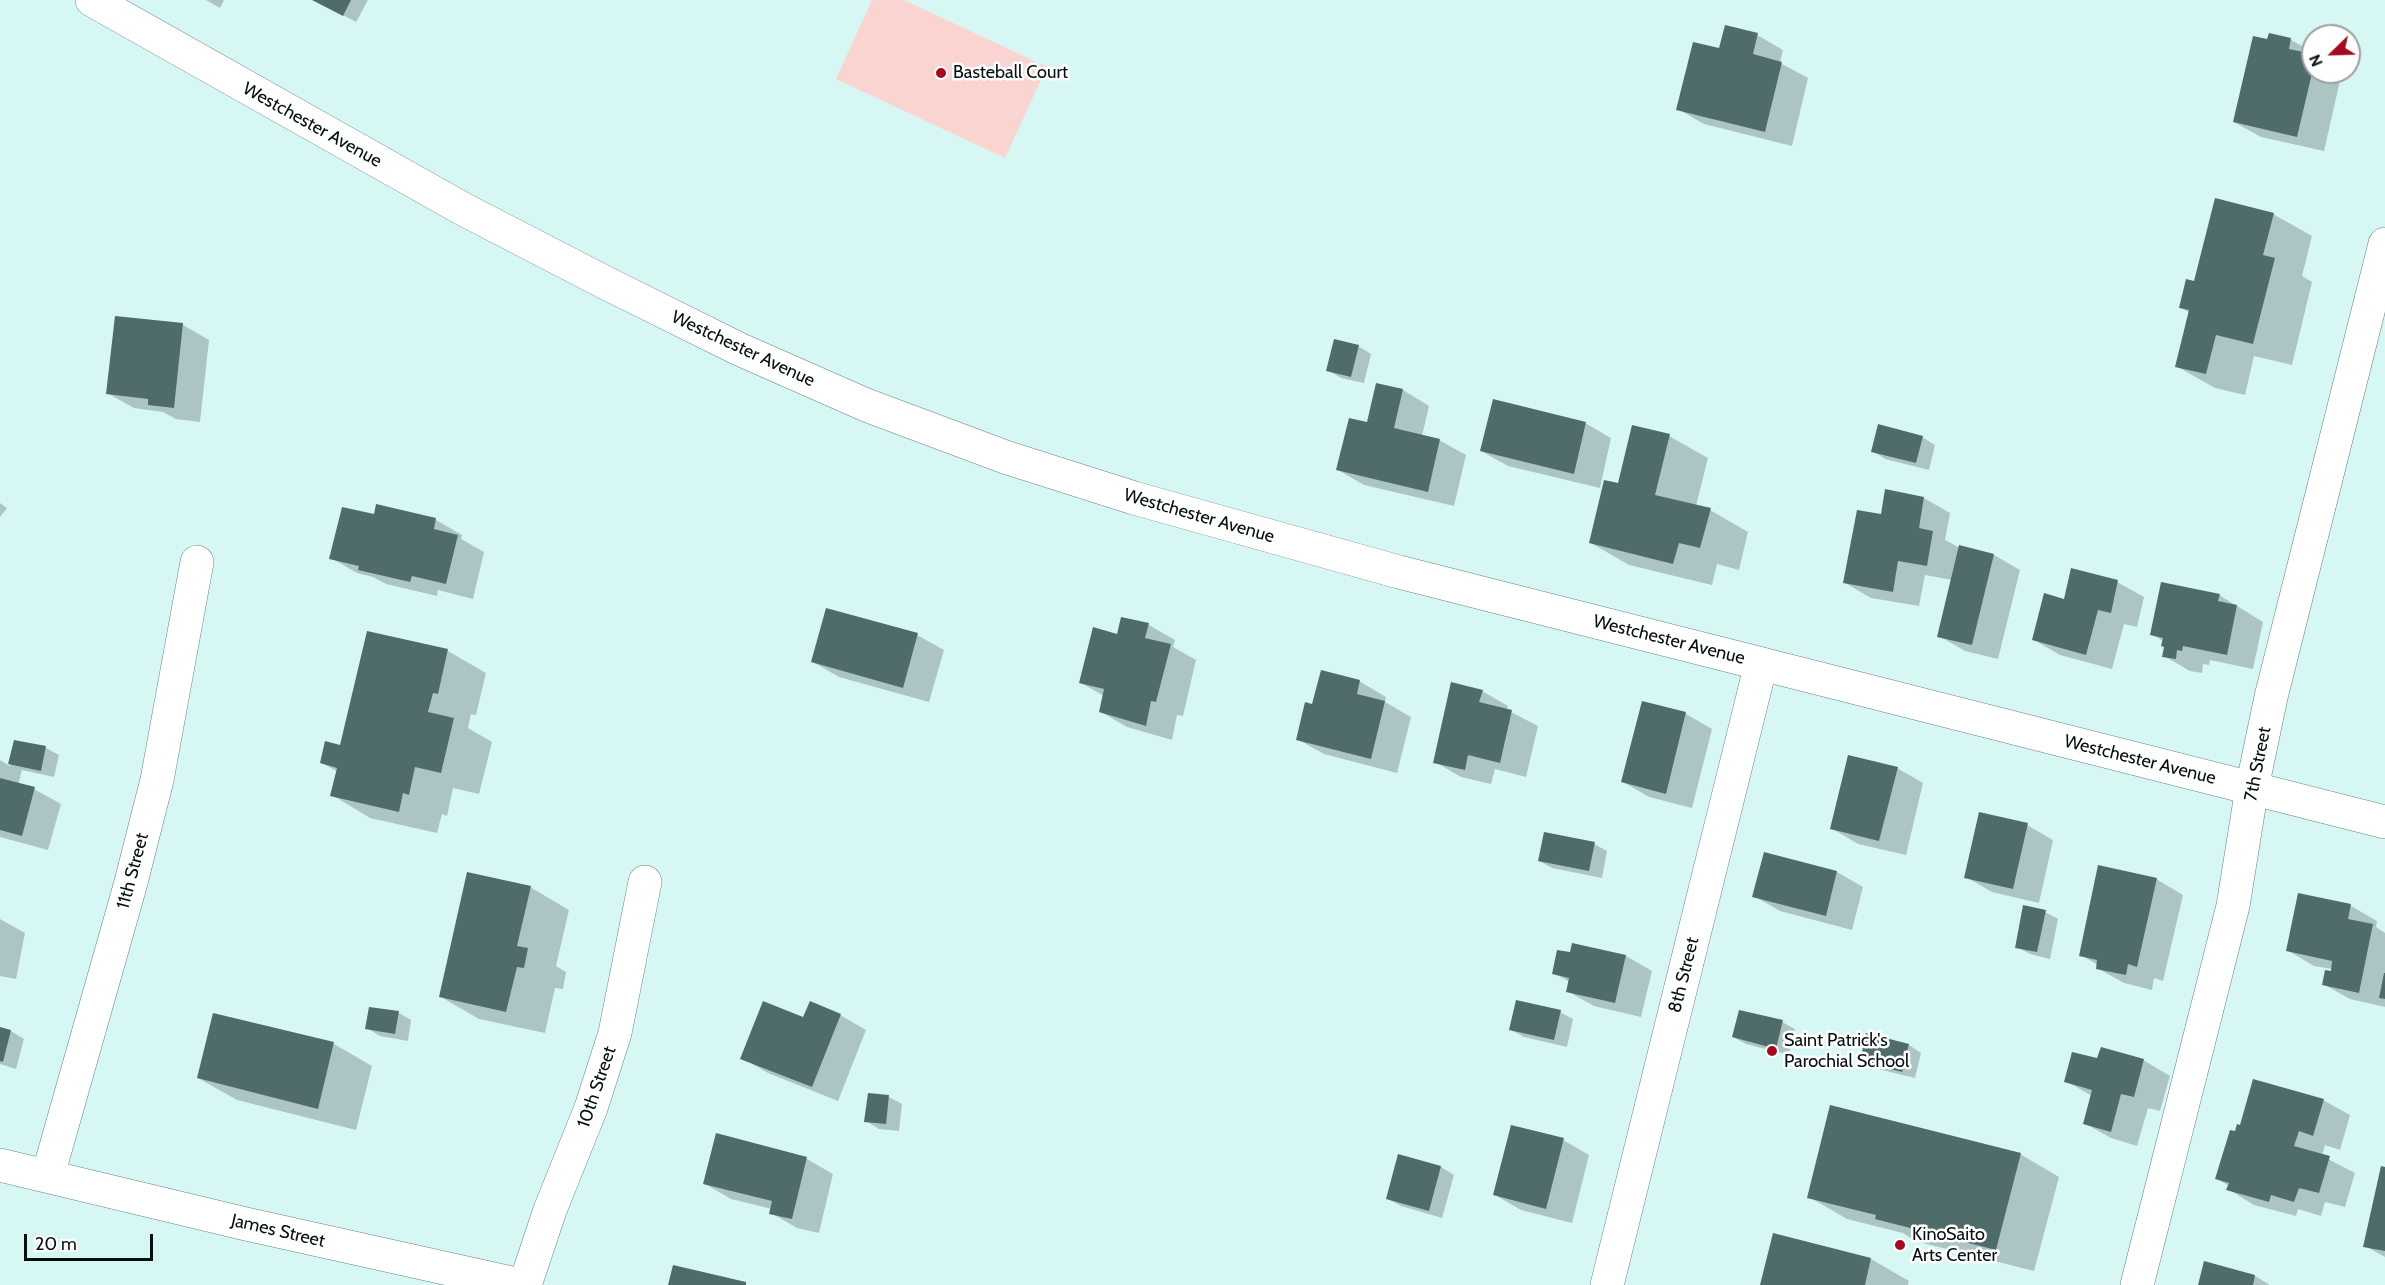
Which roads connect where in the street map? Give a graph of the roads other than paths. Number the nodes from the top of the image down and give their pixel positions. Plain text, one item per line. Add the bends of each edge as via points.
1 (92, 0) edge
2 (2385, 244) edge
3 (197, 562) dead end
4 (1761, 664) junction
5 (2252, 788) junction
6 (2385, 822) edge
7 (645, 882) dead end
8 (0, 1165) edge
9 (48, 1175) junction
10 (523, 1285) edge
11 (1607, 1285) edge
12 (2137, 1285) edge

1 - 4 street, Westchester Avenue via 484,220 739,349 866,405 1005,457 1156,505 1399,572
2 - 5 street, 7th Street via 2271,697
3 - 9 street, 11th Street via 157,780
4 - 5 street, Westchester Avenue
4 - 11 street, 8th Street
5 - 6 street, Westchester Avenue
5 - 12 street, 7th Street via 2233,906
7 - 10 street, 10th Street via 615,1033 591,1108
8 - 9 street, James Street
9 - 10 street, James Street via 246,1224

